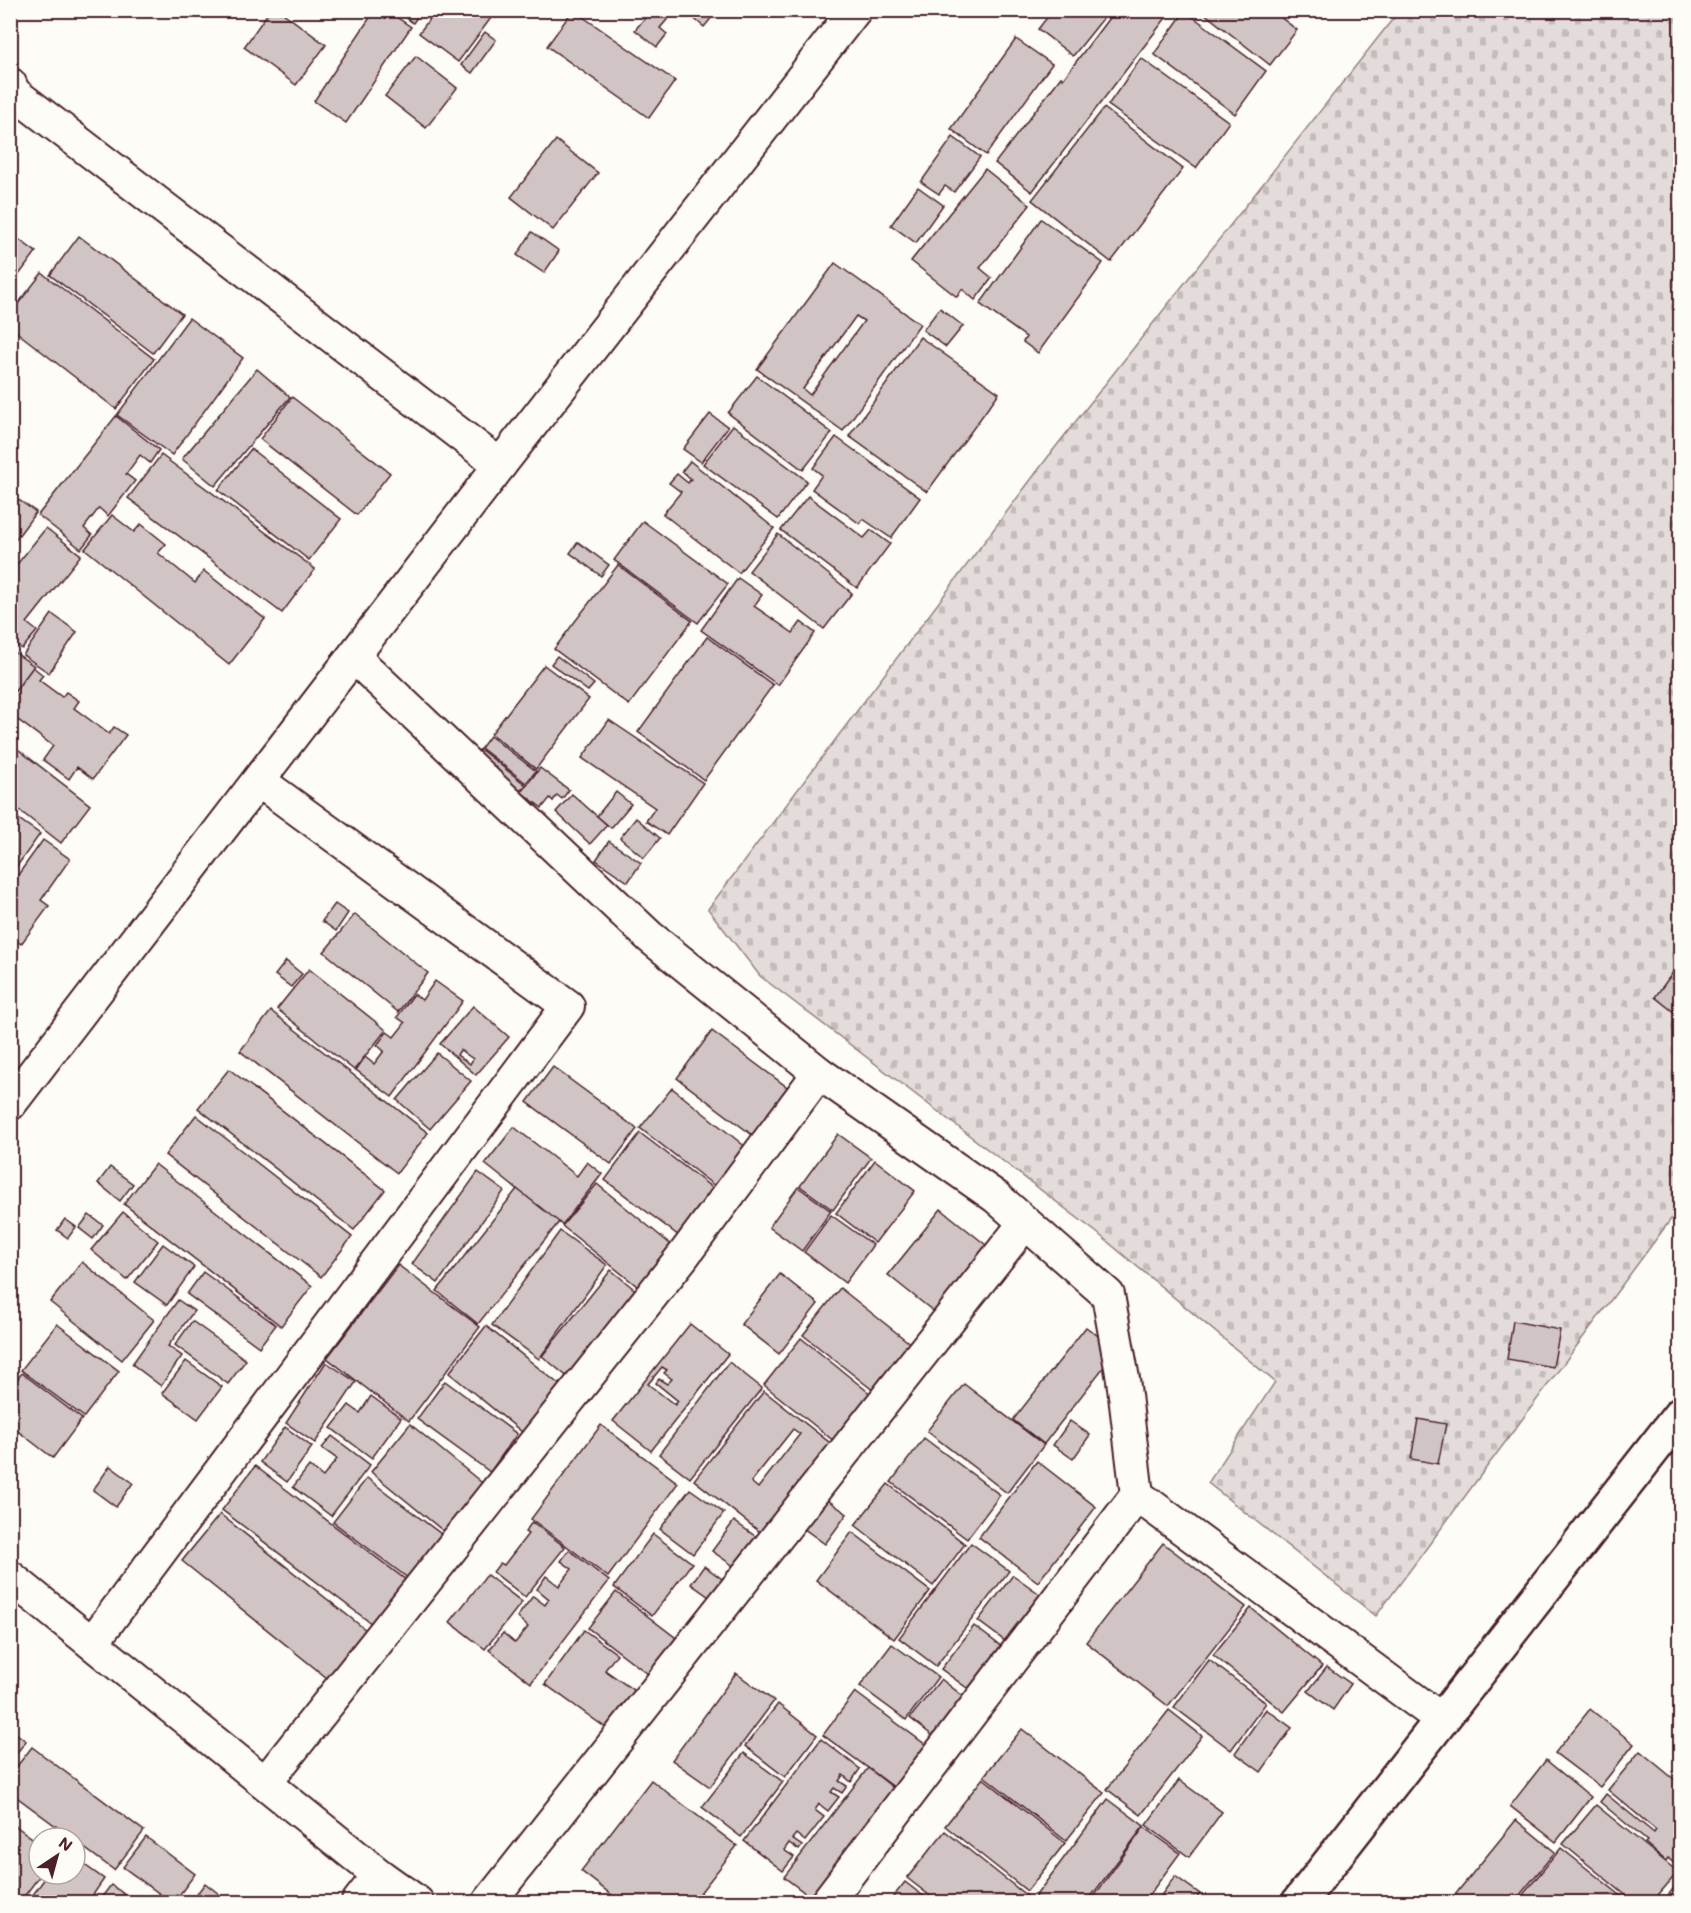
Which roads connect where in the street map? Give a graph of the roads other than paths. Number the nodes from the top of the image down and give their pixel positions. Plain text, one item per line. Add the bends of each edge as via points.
1 (855, 10) edge
2 (10, 84) edge
3 (500, 465) junction
4 (354, 657) junction
5 (259, 781) junction
6 (819, 1073) junction
7 (10, 1104) edge
8 (1025, 1223) junction
9 (1680, 1415) edge
10 (1137, 1495) junction
11 (10, 1577) edge
12 (92, 1643) junction
13 (1442, 1720) junction
14 (266, 1782) junction
15 (379, 1875) junction
16 (358, 1902) edge
17 (417, 1902) edge
18 (489, 1902) edge
19 (827, 1902) edge
20 (1299, 1902) edge

1 - 3 street
2 - 3 street via 15,93
3 - 4 street
4 - 5 street
4 - 6 street via 650,937
5 - 7 street
5 - 12 street via 568,1006
6 - 8 street via 996,1197
6 - 14 street via 682,1256
8 - 10 street via 1108,1295
8 - 18 street
9 - 13 street
10 - 13 street
10 - 19 street
11 - 12 street
12 - 14 street
13 - 20 street
14 - 15 street
15 - 16 street
15 - 17 street

